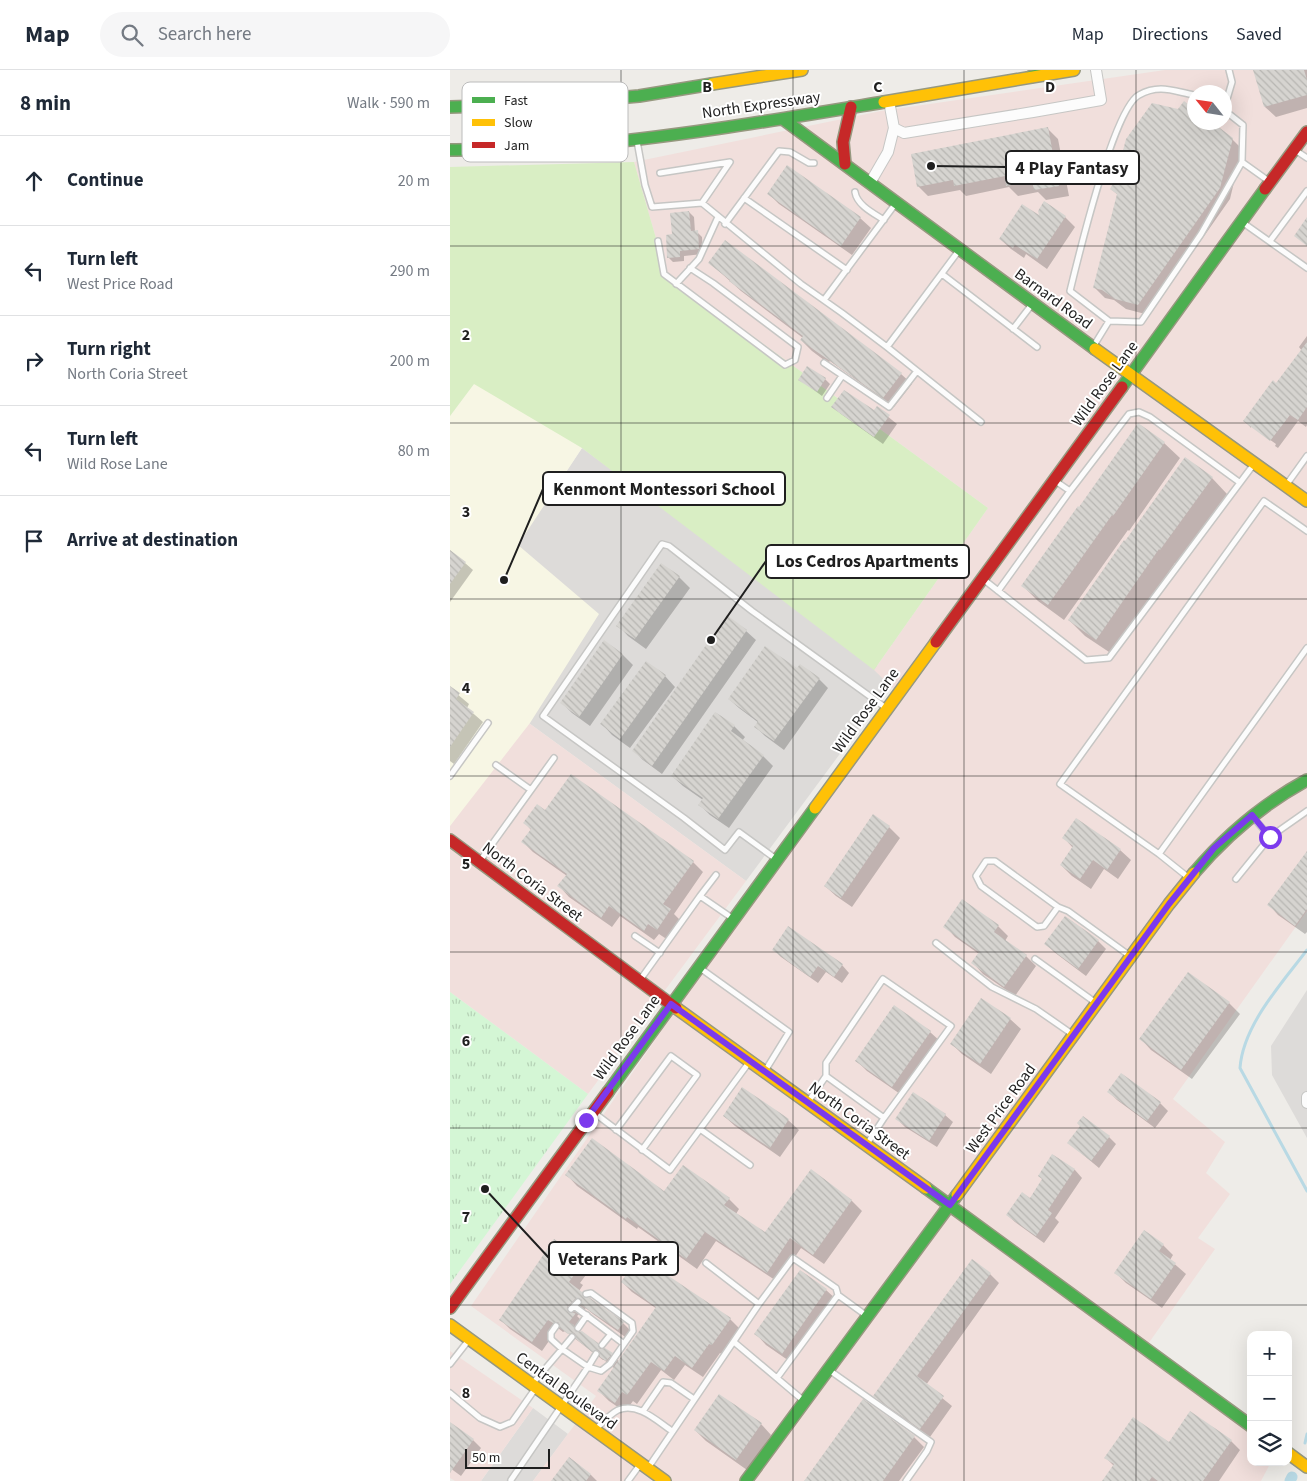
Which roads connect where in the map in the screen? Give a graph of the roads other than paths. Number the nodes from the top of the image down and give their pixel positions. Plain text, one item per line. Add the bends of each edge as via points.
1 (802, 70) edge
2 (1055, 70) edge
3 (1074, 70) edge
4 (1096, 70) edge
5 (1229, 70) edge
6 (1030, 77) junction
7 (1231, 85) edge
8 (1187, 94) edge
9 (628, 97) edge
10 (889, 101) junction
11 (851, 107) junction
12 (1232, 116) edge
13 (783, 119) junction
14 (894, 128) junction
15 (1307, 132) edge
16 (636, 138) junction
17 (628, 139) edge
18 (1294, 149) junction
19 (1307, 158) edge
20 (1242, 162) junction
21 (814, 163) dead end
22 (845, 164) junction
23 (660, 173) dead end
24 (1271, 182) junction
25 (870, 183) junction
26 (1307, 191) edge
27 (855, 192) dead end
28 (744, 198) junction
29 (896, 202) junction
30 (702, 203) junction
31 (718, 217) junction
32 (884, 220) junction
33 (1242, 222) junction
34 (726, 224) junction
35 (658, 241) dead end
36 (1270, 242) junction
37 (960, 249) junction
38 (690, 268) junction
39 (1307, 268) edge
40 (847, 270) junction
41 (942, 274) junction
42 (676, 284) junction
43 (824, 300) junction
44 (1033, 303) junction
45 (1109, 321) junction
46 (1014, 329) junction
47 (887, 347) junction
48 (1038, 347) dead end
49 (1093, 347) junction
50 (824, 363) dead end
51 (916, 371) junction
52 (1130, 374) junction
53 (842, 376) junction
54 (827, 398) dead end
55 (981, 422) dead end
56 (1307, 456) edge
57 (1254, 463) junction
58 (1053, 480) junction
59 (1240, 482) junction
60 (1286, 486) junction
61 (1070, 491) junction
62 (1307, 501) edge
63 (1307, 531) edge
64 (981, 578) junction
65 (998, 591) junction
66 (1307, 648) edge
67 (886, 708) junction
68 (488, 723) dead end
69 (554, 758) dead end
70 (496, 765) dead end
71 (450, 776) edge
72 (1307, 780) edge
73 (531, 790) junction
74 (1307, 811) edge
75 (1252, 815) junction
76 (1270, 837) junction
77 (450, 840) edge
78 (1160, 854) junction
79 (776, 859) junction
80 (480, 862) junction
81 (716, 875) dead end
82 (1189, 878) junction
83 (1236, 879) dead end
84 (700, 896) junction
85 (1058, 907) junction
86 (733, 919) junction
87 (635, 936) dead end
88 (936, 943) dead end
89 (660, 953) junction
90 (1130, 956) junction
91 (1035, 959) dead end
92 (698, 966) junction
93 (639, 980) junction
94 (1096, 1003) junction
95 (671, 1004) junction
96 (1073, 1035) junction
97 (750, 1061) junction
98 (764, 1071) junction
99 (826, 1076) junction
100 (1307, 1097) edge
101 (808, 1103) junction
102 (1307, 1103) edge
103 (592, 1112) junction
104 (884, 1118) junction
105 (700, 1129) junction
106 (616, 1130) junction
107 (867, 1145) junction
108 (642, 1150) junction
109 (750, 1165) dead end
110 (950, 1205) junction
111 (706, 1264) dead end
112 (586, 1294) dead end
113 (838, 1295) junction
114 (759, 1304) junction
115 (574, 1306) dead end
116 (450, 1308) edge
117 (587, 1315) junction
118 (867, 1317) junction
119 (450, 1325) edge
120 (556, 1326) dead end
121 (578, 1328) dead end
122 (611, 1334) junction
123 (572, 1337) dead end
124 (470, 1339) junction
125 (734, 1342) junction
126 (624, 1344) junction
127 (602, 1345) dead end
128 (562, 1349) junction
129 (596, 1354) dead end
130 (450, 1364) edge
131 (588, 1367) junction
132 (828, 1370) junction
133 (777, 1378) junction
134 (534, 1386) junction
135 (450, 1393) edge
136 (694, 1399) junction
137 (804, 1402) junction
138 (562, 1406) junction
139 (643, 1411) junction
140 (1247, 1423) edge
141 (595, 1430) junction
142 (672, 1431) junction
143 (1292, 1456) edge
144 (644, 1466) junction
145 (1307, 1467) edge
146 (510, 1480) edge
147 (628, 1481) edge
148 (665, 1481) edge
149 (746, 1481) edge
150 (906, 1481) edge

1 - 9 main road, North Expressway
2 - 6 main road
3 - 6 main road, North Expressway
4 - 14 street via 1100,100 904,133
5 - 7 lane
6 - 10 main road, North Expressway
8 - 45 lane via 1156,88 1149,90 1137,96 1117,128 1084,230 1070,291
10 - 11 main road, North Expressway
10 - 14 street
11 - 13 main road, North Expressway
11 - 22 main road via 843,134
12 - 20 lane via 1243,125
13 - 16 main road, North Expressway
13 - 22 main road, Barnard Road
14 - 25 street via 888,152
15 - 18 main road, Wild Rose Lane
16 - 17 main road, North Expressway
16 - 30 lane via 652,207
18 - 19 lane
18 - 24 main road, Wild Rose Lane
20 - 24 lane
20 - 45 lane via 1201,234 1141,322
21 - 28 lane via 790,152 778,151
22 - 25 main road, Barnard Road
23 - 30 lane via 730,162
24 - 33 main road, Wild Rose Lane
25 - 29 main road, Barnard Road
26 - 36 lane
27 - 32 lane via 856,198
28 - 34 lane
28 - 40 lane
29 - 32 lane
29 - 37 main road, Barnard Road
30 - 31 lane
31 - 34 lane
31 - 38 lane via 699,259
32 - 40 lane
33 - 36 lane
33 - 52 main road, Wild Rose Lane
34 - 43 lane
35 - 42 lane via 664,274
36 - 39 lane
37 - 41 lane
37 - 44 main road, Barnard Road
38 - 42 lane
38 - 42 lane via 798,347 795,360 785,364
40 - 43 lane
41 - 46 lane
41 - 47 lane
43 - 47 lane
44 - 46 lane
44 - 49 main road, Barnard Road
45 - 49 lane
46 - 48 lane
47 - 51 lane
49 - 52 main road, Barnard Road
50 - 53 lane
51 - 53 lane via 889,407
51 - 55 lane
52 - 57 main road, Barnard Road
52 - 58 main road, Wild Rose Lane
53 - 54 lane
56 - 60 lane
57 - 59 lane
57 - 60 main road, Barnard Road
58 - 61 lane
58 - 64 main road, Wild Rose Lane
59 - 61 lane via 1140,412 1129,414
59 - 65 lane via 1109,658 1086,660
60 - 62 main road, Barnard Road
61 - 65 lane
63 - 78 lane via 1264,501 1060,784
64 - 65 lane
64 - 67 main road, Wild Rose Lane
66 - 78 lane
67 - 79 main road, Wild Rose Lane
67 - 79 lane via 670,546 662,544 543,716 724,850 739,832
68 - 71 lane
69 - 73 lane
70 - 73 lane
72 - 75 main road, West Price Road
73 - 80 lane
74 - 76 lane
75 - 76 lane
75 - 82 main road, West Price Road via 1214,848
76 - 83 lane
77 - 80 main road, North Coria Street
78 - 82 lane
79 - 86 main road, Wild Rose Lane
80 - 93 main road, North Coria Street
81 - 84 lane
82 - 90 main road, West Price Road
84 - 86 lane
84 - 89 lane
85 - 85 lane via 1044,926 1037,927 981,886 976,876 986,861 995,861
85 - 90 lane
86 - 92 main road, Wild Rose Lane
87 - 89 lane
88 - 96 lane via 992,987 1036,1009
89 - 93 lane
90 - 94 main road, West Price Road
91 - 94 lane
92 - 95 main road, Wild Rose Lane
92 - 98 lane via 790,1032
93 - 95 main road, North Coria Street
94 - 96 main road, West Price Road
95 - 97 main road, North Coria Street
95 - 103 main road, Wild Rose Lane
96 - 110 main road, West Price Road
97 - 98 main road, North Coria Street
97 - 105 lane
98 - 101 main road, North Coria Street
99 - 101 lane
99 - 104 lane
99 - 104 lane via 826,1064 883,979 951,1026
100 - 102 street
101 - 107 main road, North Coria Street
103 - 106 lane
103 - 116 main road, Wild Rose Lane
104 - 107 lane
105 - 108 lane via 670,1170
105 - 109 lane
106 - 108 lane
106 - 108 lane via 671,1056 697,1075
107 - 110 main road, North Coria Street
110 - 118 main road, West Price Road
110 - 140 main road, North Coria Street
111 - 114 lane
112 - 126 lane via 591,1293 632,1323 633,1331
113 - 114 lane via 836,1288 793,1258
113 - 118 lane
113 - 133 lane
114 - 125 lane
115 - 117 lane
117 - 121 lane
117 - 122 lane via 600,1321
118 - 132 main road, West Price Road
119 - 124 main road, Central Boulevard
120 - 128 lane via 551,1339
122 - 126 lane
122 - 127 lane
123 - 128 lane
124 - 130 lane
124 - 134 main road, Central Boulevard
125 - 133 lane
125 - 136 lane
126 - 131 lane via 601,1372
128 - 131 lane
128 - 134 lane
129 - 131 lane
131 - 138 lane
132 - 137 main road, West Price Road
132 - 150 lane via 931,1442
133 - 137 lane
134 - 135 lane via 512,1422 500,1427 480,1418
134 - 138 main road, Central Boulevard
136 - 139 lane via 663,1382
136 - 142 lane
137 - 149 main road, West Price Road
138 - 141 main road, Central Boulevard
138 - 146 lane
139 - 141 lane via 618,1410
139 - 142 lane
141 - 144 main road, Central Boulevard
142 - 144 lane
143 - 145 main road
144 - 147 lane
144 - 148 main road, Central Boulevard

